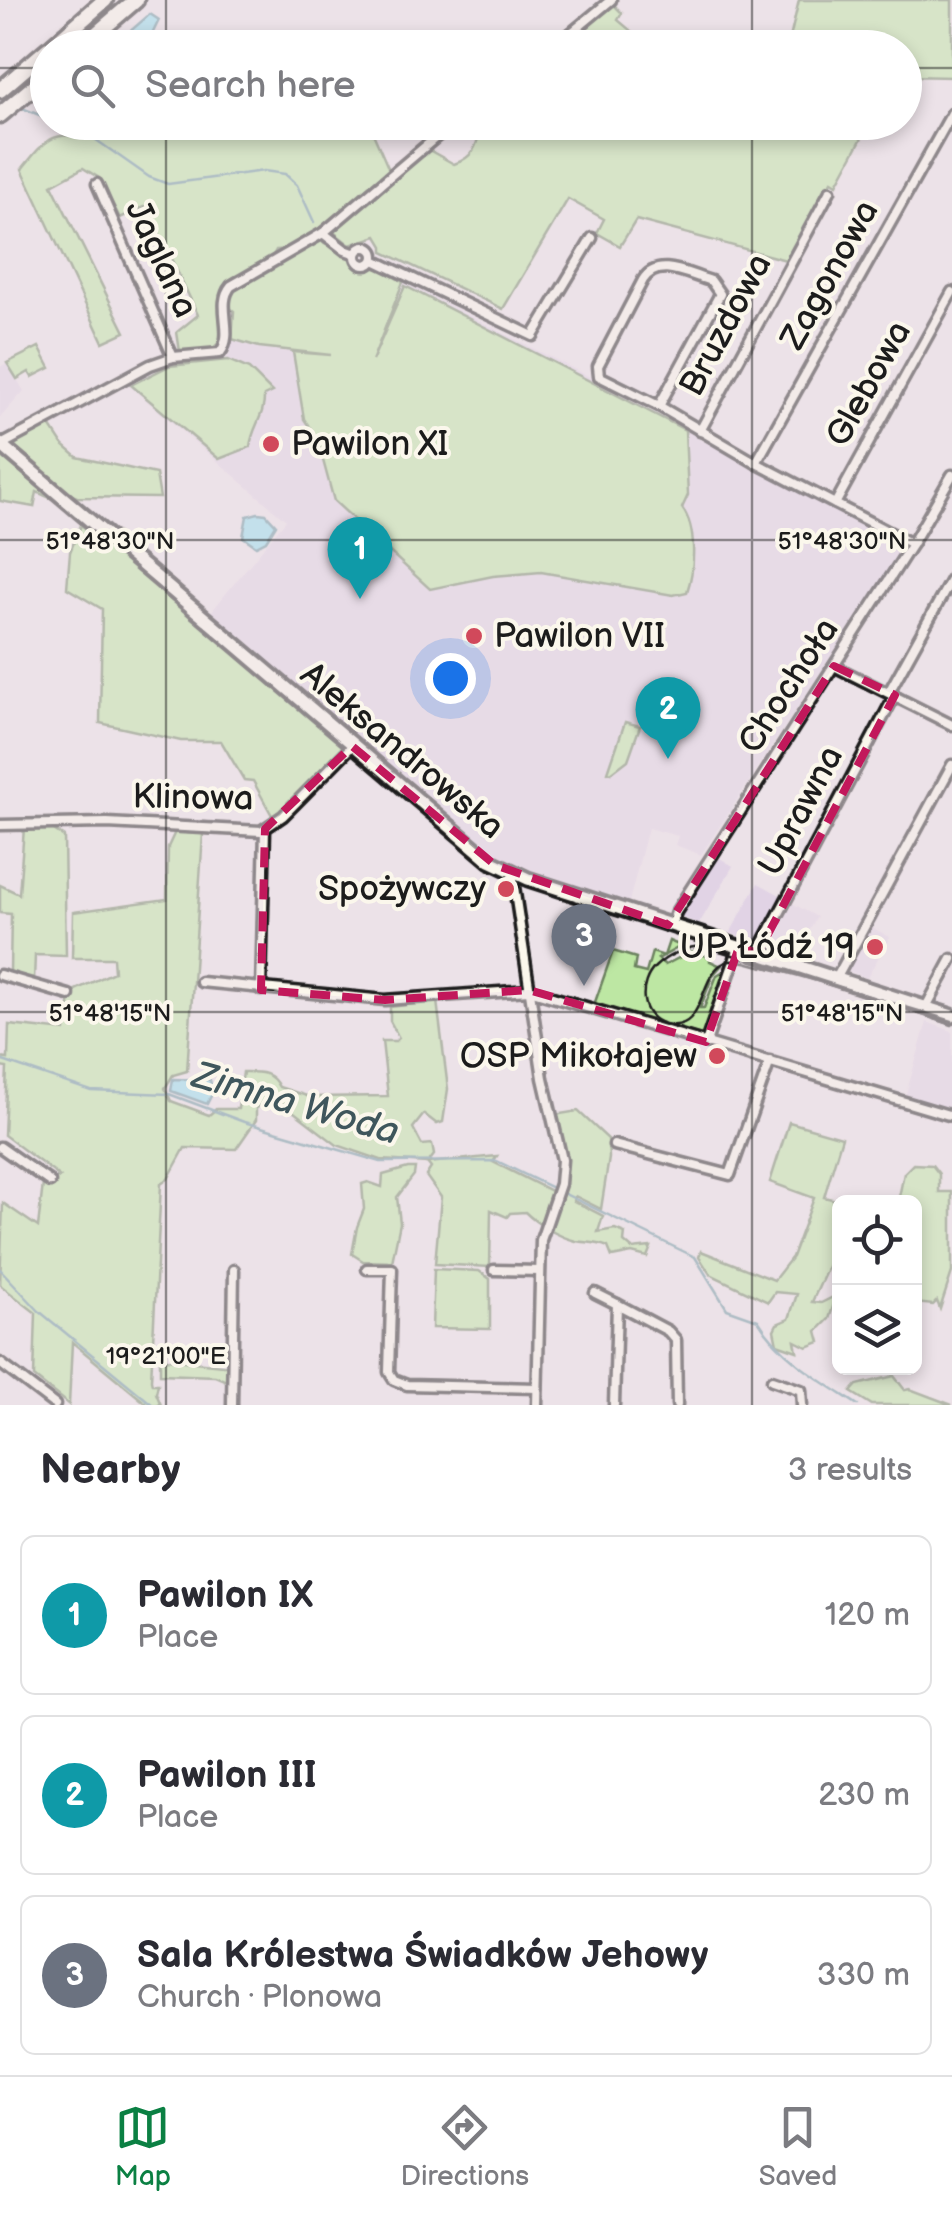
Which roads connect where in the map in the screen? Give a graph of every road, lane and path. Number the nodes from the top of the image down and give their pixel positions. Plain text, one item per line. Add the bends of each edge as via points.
1 (106, 0) edge
2 (136, 0) edge
3 (611, 0) edge
4 (70, 30) edge
5 (101, 30) edge
6 (575, 30) edge
7 (30, 64) edge
8 (0, 90) edge
9 (30, 90) edge
10 (952, 113) edge
11 (0, 116) edge
12 (433, 140) edge
13 (97, 184) dead end
14 (830, 190) dead end
15 (322, 233) junction
16 (592, 238) dead end
17 (372, 253) junction
18 (356, 254) junction
19 (952, 292) edge
20 (949, 304) edge
21 (174, 356) junction
22 (659, 406) junction
23 (700, 431) junction
24 (1, 445) edge
25 (756, 464) junction
26 (952, 475) edge
27 (835, 504) junction
28 (912, 544) junction
29 (952, 578) edge
30 (834, 666) junction
31 (892, 694) junction
32 (952, 725) edge
33 (352, 746) junction
34 (952, 765) edge
35 (0, 825) edge
36 (264, 830) junction
37 (512, 873) junction
38 (671, 926) junction
39 (738, 947) junction
40 (758, 953) junction
41 (952, 958) edge
42 (0, 975) edge
43 (836, 979) junction
44 (201, 982) dead end
45 (261, 990) junction
46 (529, 990) junction
47 (69, 995) dead end
48 (547, 996) junction
49 (926, 1008) junction
50 (532, 1010) junction
51 (952, 1016) edge
52 (706, 1042) junction
53 (770, 1061) junction
54 (952, 1116) edge
55 (614, 1145) dead end
56 (0, 1147) edge
57 (50, 1182) dead end
58 (366, 1269) dead end
59 (234, 1270) dead end
60 (494, 1270) dead end
61 (539, 1271) junction
62 (595, 1293) dead end
63 (616, 1304) junction
64 (0, 1363) edge
65 (772, 1380) dead end
66 (537, 1388) junction
67 (55, 1405) edge
68 (232, 1405) edge
69 (536, 1405) edge
70 (614, 1405) edge
71 (677, 1405) edge
72 (802, 1405) edge

1 - 4 highway
2 - 5 highway
3 - 6 street
7 - 8 highway
9 - 11 highway
10 - 25 street, Zagonowa
12 - 15 street
13 - 21 street, Jaglana
14 - 23 street, Bruzdowa
15 - 18 street
15 - 21 street via 226,291 223,350
16 - 17 street via 533,336
17 - 18 street via 361,248
17 - 18 street via 367,266
19 - 20 street, Glebowa
20 - 27 street, Glebowa
21 - 24 street
22 - 22 street via 718,300 711,281 664,267 651,269 597,371
22 - 23 street
23 - 25 street, Bruzdowa
24 - 33 main road, Aleksandrowska
25 - 27 street, Bruzdowa
26 - 28 street, Chochoła
27 - 28 street, Bruzdowa
28 - 30 street, Chochoła
29 - 31 street, Uprawna
30 - 31 street
30 - 38 street, Chochoła
31 - 32 street
31 - 40 street, Uprawna
33 - 36 street, Klinowa
33 - 37 main road, Aleksandrowska via 472,848
34 - 43 street
35 - 36 street, Klinowa
36 - 45 street
37 - 38 main road, Aleksandrowska
37 - 46 street
38 - 39 main road, Aleksandrowska
39 - 40 main road, Aleksandrowska
39 - 52 street
40 - 43 main road, Aleksandrowska
41 - 49 street
42 - 47 street
43 - 49 main road, Aleksandrowska
44 - 45 street
45 - 46 street via 385,1000
46 - 48 street
46 - 50 street
48 - 50 street
48 - 52 street
49 - 51 main road, Aleksandrowska
50 - 61 street via 561,1150 560,1184 542,1232
52 - 53 street
53 - 54 street
53 - 55 street via 727,1176
56 - 57 street
58 - 66 street via 392,1269 394,1380
59 - 68 street
60 - 61 street
61 - 66 street
62 - 63 street
63 - 70 street
63 - 71 street via 672,1334 678,1345
64 - 67 street
65 - 72 street via 800,1389
66 - 69 street

